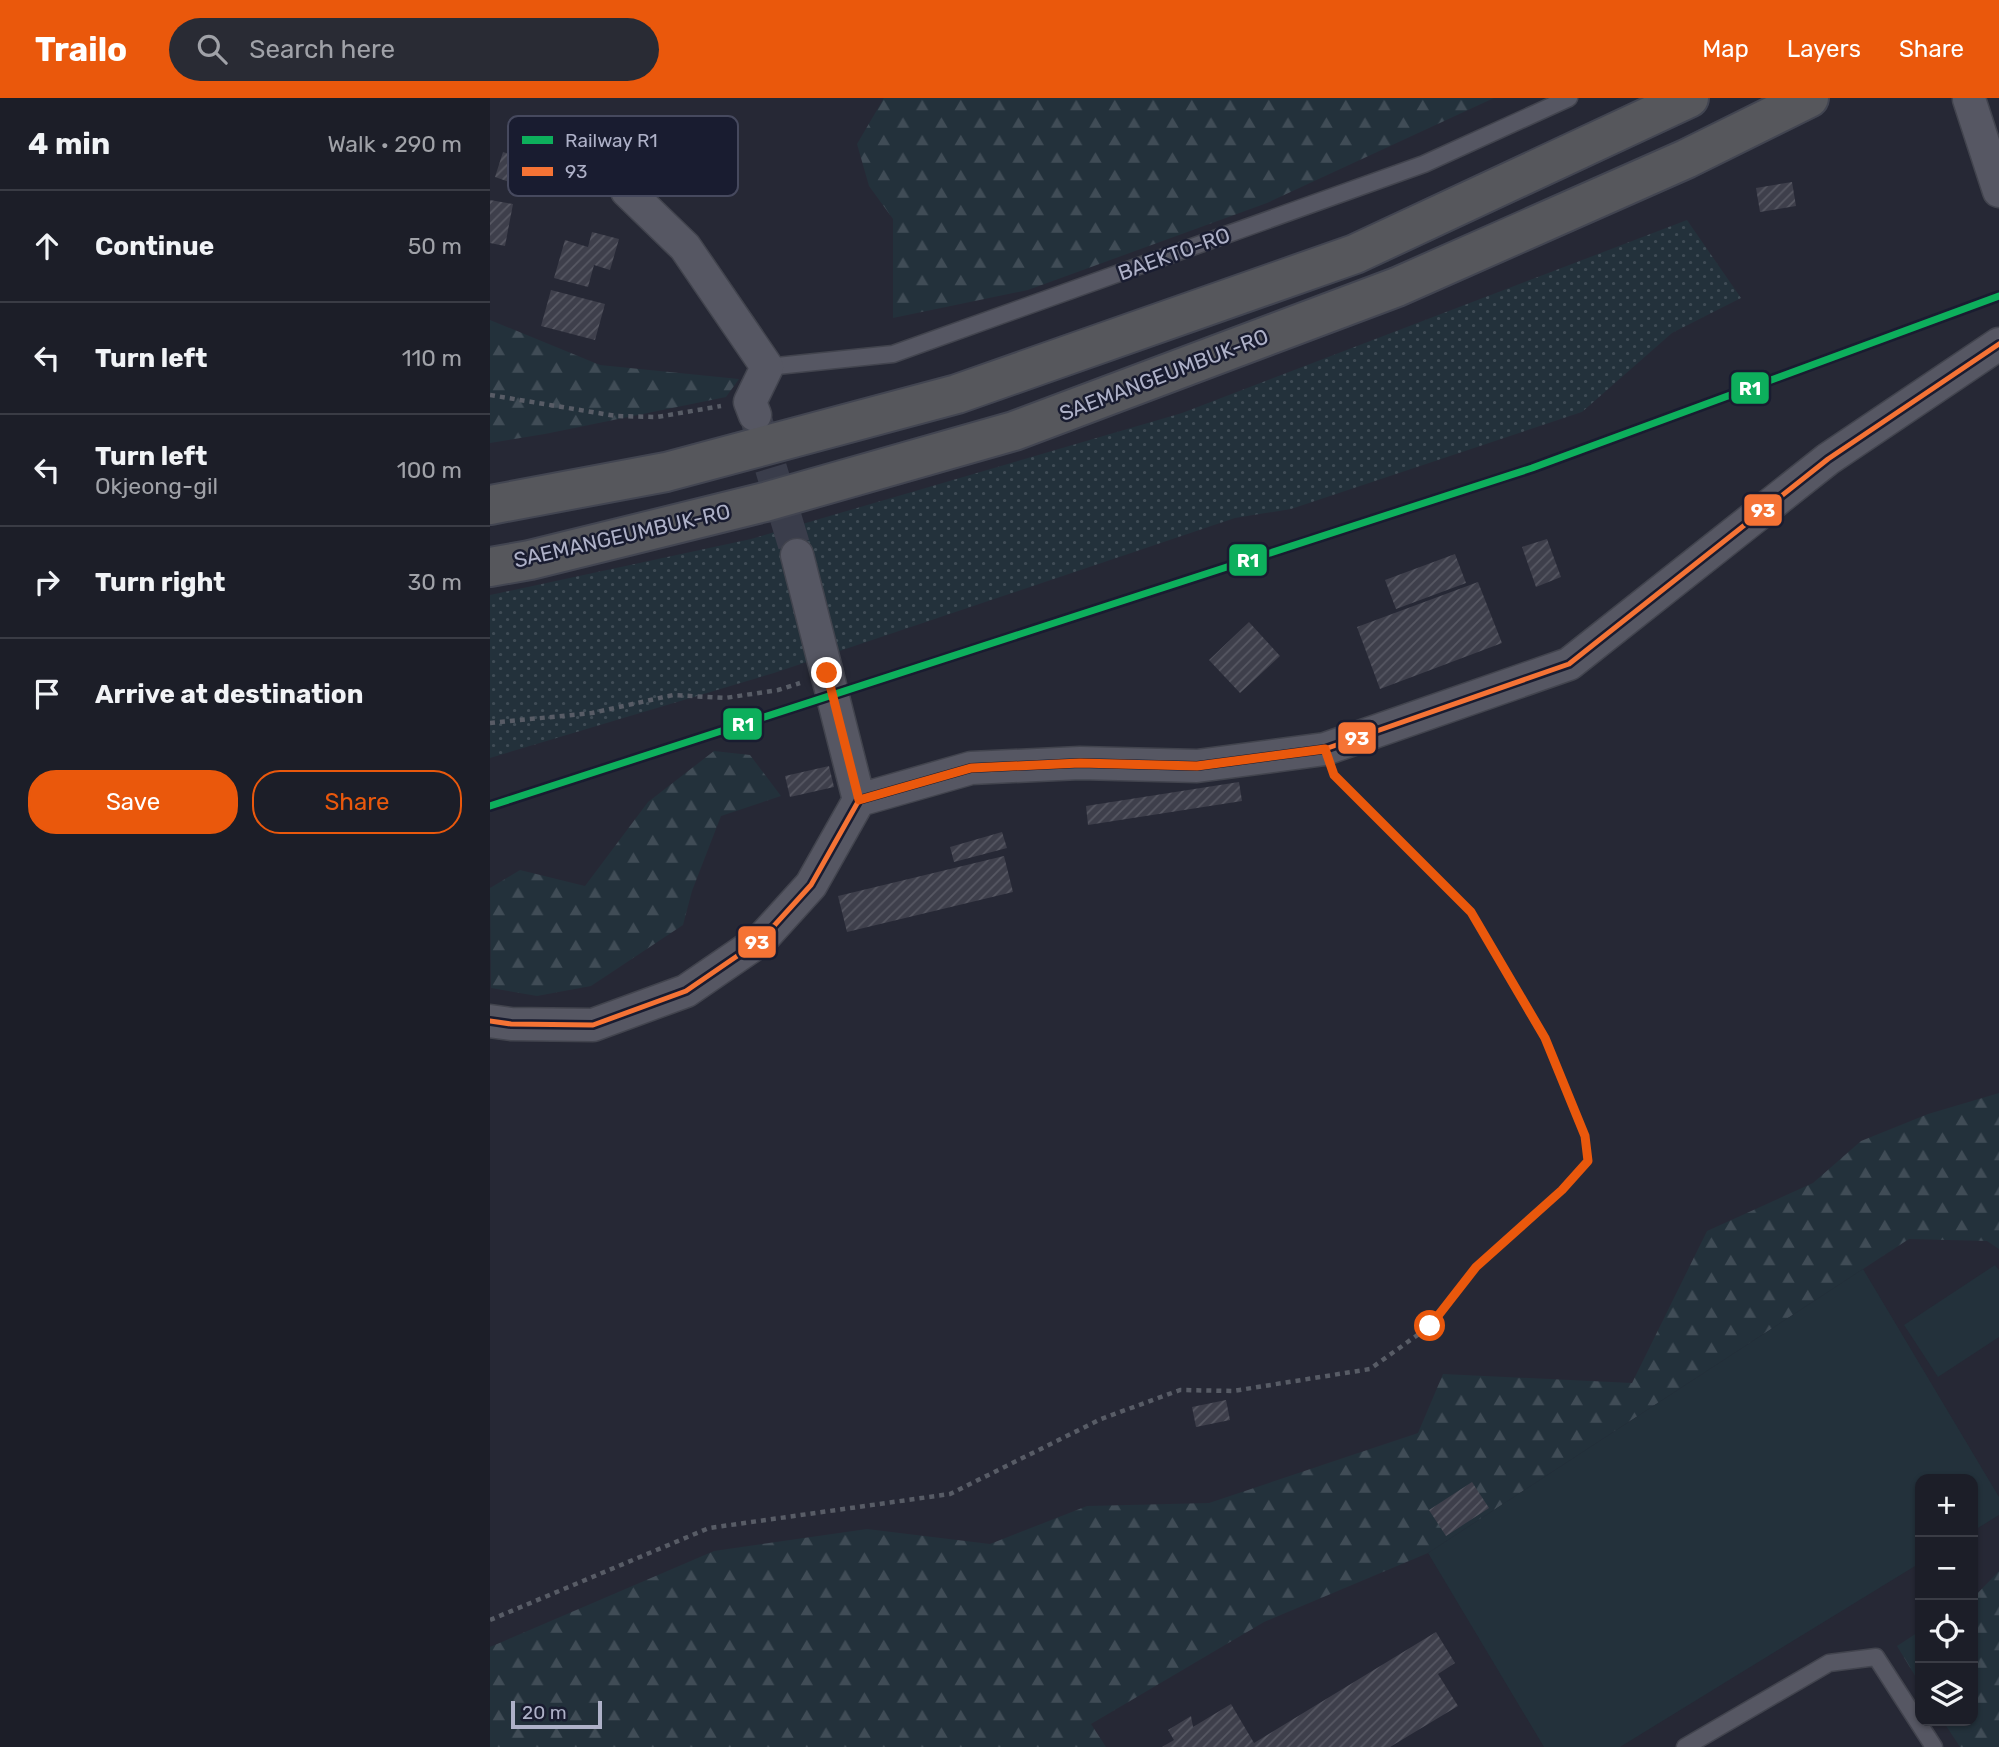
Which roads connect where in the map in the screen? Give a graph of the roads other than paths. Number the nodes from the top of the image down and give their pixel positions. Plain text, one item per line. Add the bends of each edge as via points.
1 (1569, 98) edge
2 (1689, 98) edge
3 (1809, 98) edge
4 (1969, 99) edge
5 (1999, 191) edge
6 (632, 196) edge
7 (1999, 344) edge
8 (767, 367) junction
9 (752, 408) tunnel mouth
10 (490, 505) edge
11 (796, 555) tunnel mouth
12 (490, 567) edge
13 (859, 800) junction
14 (490, 1021) edge
15 (1685, 1747) edge
16 (1934, 1747) edge

1 - 8 lane, BAEKTO-RO via 1424,164 893,354
2 - 10 highway via 1355,254 957,394 666,472
3 - 12 highway, SAEMANGEUMBUK-RO via 1686,159 1397,287 1014,431 765,502
4 - 5 street
6 - 8 street via 685,247
7 - 13 street via 1828,459 1569,664 1325,749 1197,766 1080,763 971,768
8 - 9 street
11 - 13 street
13 - 14 street via 811,885 795,903 761,939 686,991 593,1025
15 - 16 lane via 1829,1663 1877,1657

